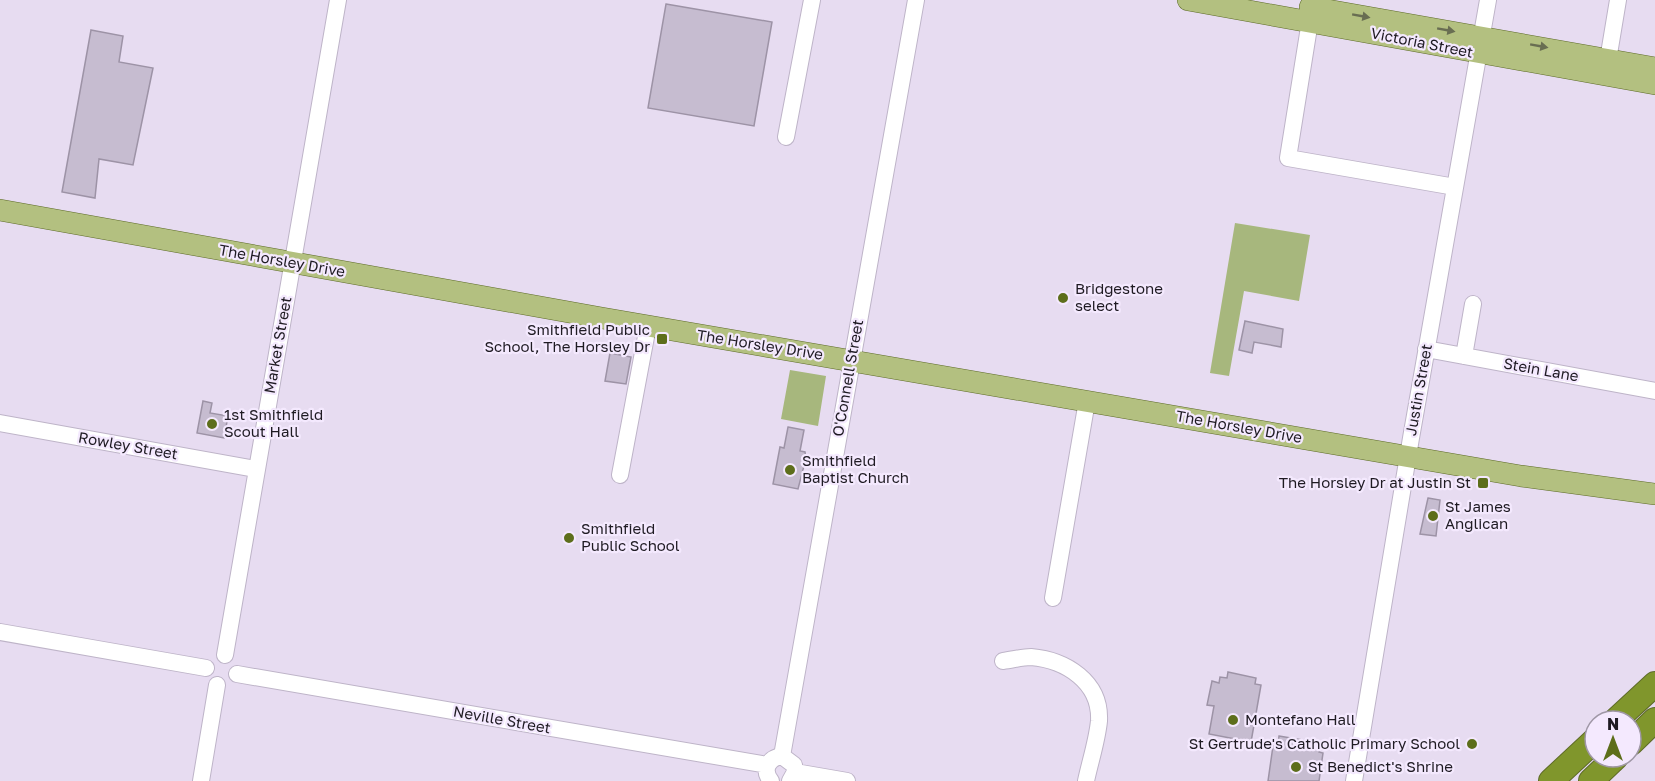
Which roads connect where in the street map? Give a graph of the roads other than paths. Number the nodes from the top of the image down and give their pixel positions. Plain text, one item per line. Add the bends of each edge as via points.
1 (339, 0) edge
2 (812, 0) edge
3 (916, 0) edge
4 (1188, 0) edge
5 (1269, 0) edge
6 (1488, 0) edge
7 (1618, 0) edge
8 (1310, 21) junction
9 (1480, 45) junction
10 (1608, 60) junction
11 (1655, 68) edge
12 (1655, 84) edge
13 (786, 137) dead end
14 (1455, 187) junction
15 (0, 210) edge
16 (292, 263) junction
17 (1473, 304) dead end
18 (648, 326) junction
19 (1426, 349) junction
20 (1464, 356) junction
21 (851, 360) junction
22 (1655, 391) edge
23 (1087, 400) junction
24 (0, 423) edge
25 (1408, 456) junction
26 (255, 469) junction
27 (620, 476) dead end
28 (1521, 476) junction
29 (1655, 494) edge
30 (1655, 509) edge
31 (1053, 598) dead end
32 (0, 632) edge
33 (225, 656) junction
34 (1004, 661) dead end
35 (206, 668) junction
36 (237, 674) junction
37 (1655, 684) edge
38 (217, 685) junction
39 (1628, 709) edge
40 (1655, 720) edge
41 (1643, 732) edge
42 (1583, 751) edge
43 (782, 756) junction
44 (1604, 769) edge
45 (769, 773) edge
46 (793, 777) edge
47 (201, 781) edge
48 (847, 781) edge
49 (1086, 781) edge
50 (1354, 781) edge
51 (1551, 781) edge
52 (1591, 781) edge

1 - 16 street, Market Street
2 - 13 street
3 - 21 street, O'Connell Street
4 - 8 main road, Victoria Street
5 -> 9 main road, Victoria Street
6 - 9 street, Justin Street
7 - 10 street
8 - 9 main road, Victoria Street
8 - 14 street via 1288,158
9 -> 10 main road, Victoria Street
9 - 12 main road, Victoria Street
9 - 14 street, Justin Street
10 - 11 main road, Victoria Street
14 - 19 street, Justin Street
15 - 16 main road, The Horsley Drive
16 - 18 main road, The Horsley Drive
16 - 26 street, Market Street
17 - 20 street
18 - 21 main road, The Horsley Drive
18 - 27 street
19 - 20 street, Stein Lane
19 - 25 street, Justin Street
20 - 22 street, Stein Lane
21 - 23 main road, The Horsley Drive
21 - 43 street, O'Connell Street
23 - 25 main road, The Horsley Drive
23 - 31 street
24 - 26 street, Rowley Street
25 - 28 main road, The Horsley Drive
25 - 50 street, Justin Street
26 - 33 street, Market Street
28 - 29 main road, The Horsley Drive
28 - 30 main road, The Horsley Drive via 1602,500
32 - 35 street
33 - 35 street via 213,658
33 - 36 street via 235,662
34 - 49 street via 1029,657 1050,660 1072,668 1088,685 1097,703 1099,721
35 - 38 street via 208,679
36 - 38 street via 231,683
36 - 45 street, Neville Street
37 - 39 highway
38 - 47 street
40 - 41 highway
42 - 51 highway
43 - 45 street via 771,759
43 - 46 street via 791,760
44 - 52 highway
46 - 48 street

